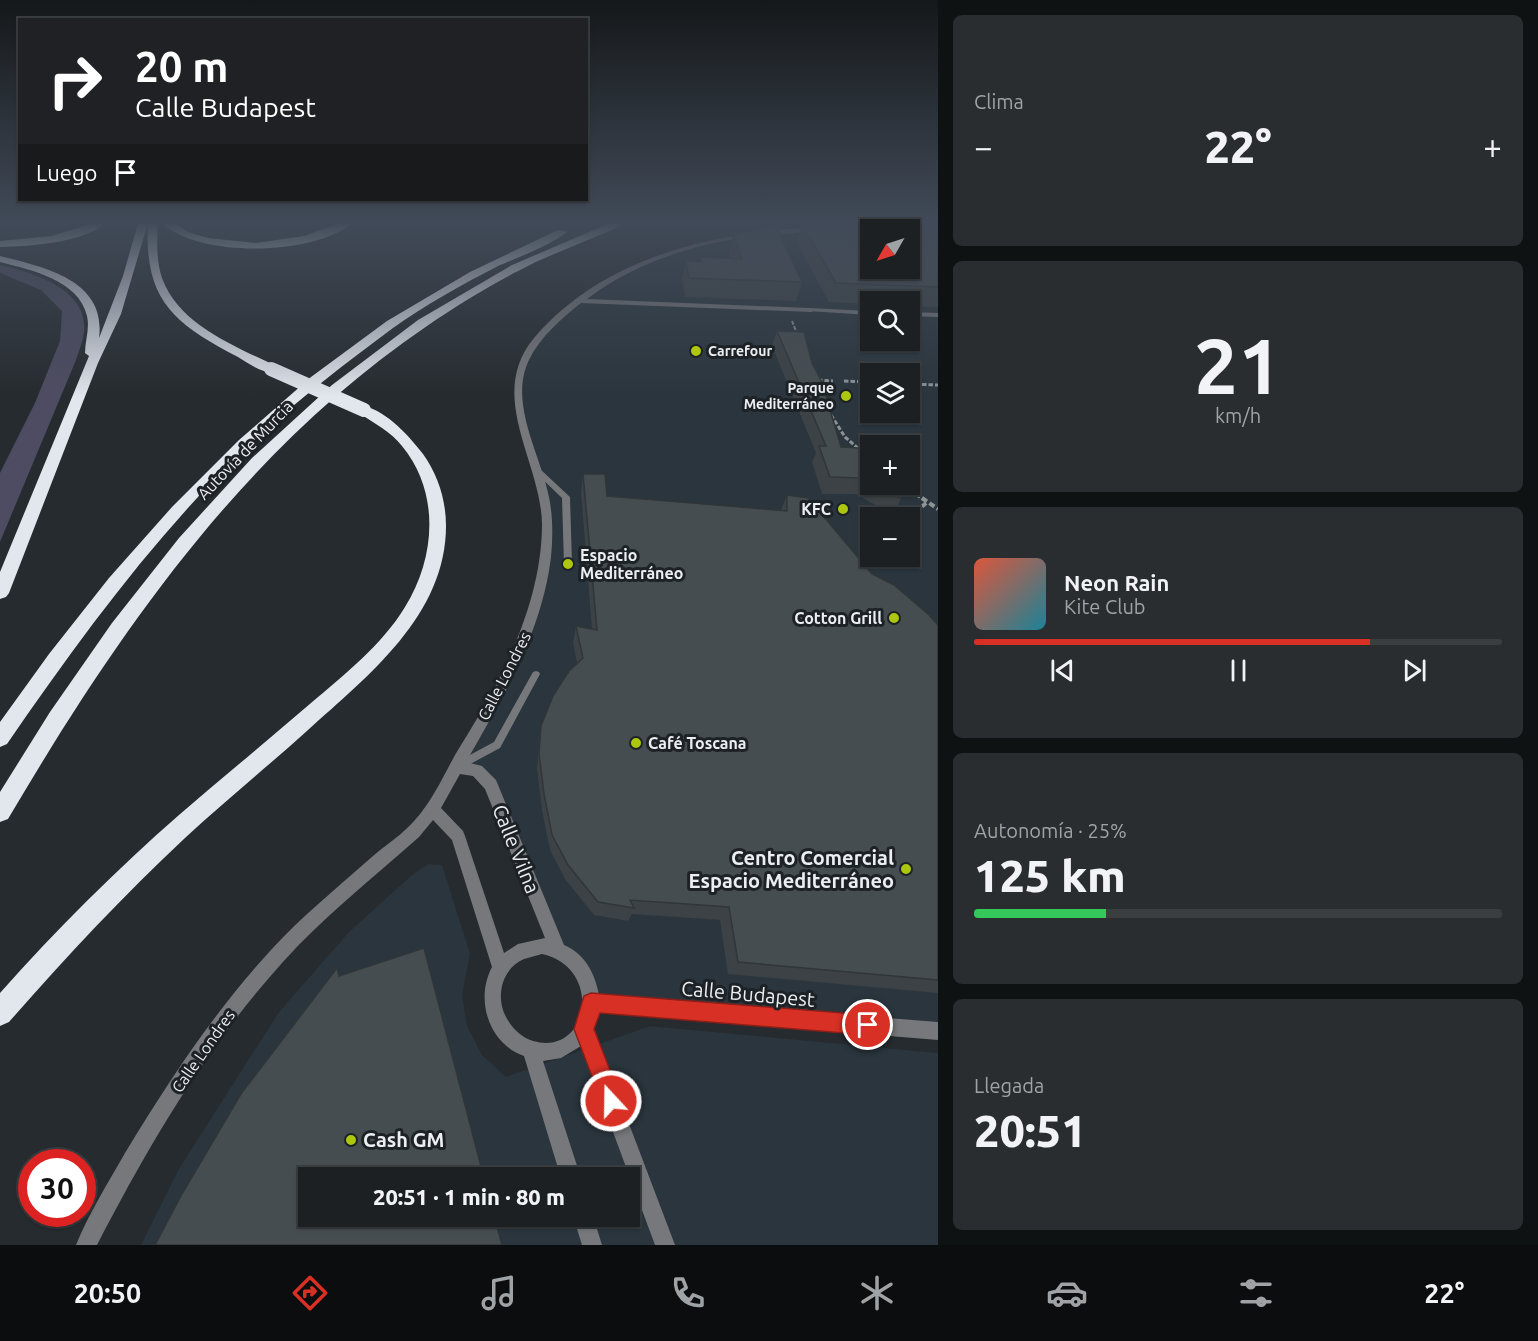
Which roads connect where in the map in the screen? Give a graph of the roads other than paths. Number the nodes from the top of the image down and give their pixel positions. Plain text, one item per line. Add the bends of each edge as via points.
1 (62, 281) edge
2 (126, 281) edge
3 (159, 281) edge
4 (462, 281) edge
5 (494, 281) edge
6 (610, 281) edge
7 (578, 301) junction
8 (809, 310) joint
9 (860, 313) edge
10 (920, 314) edge
11 (935, 315) edge
12 (938, 324) edge
13 (92, 363) junction
14 (538, 471) junction
15 (568, 564) dead end
16 (0, 593) edge
17 (536, 674) dead end
18 (0, 738) edge
19 (456, 767) junction
20 (432, 809) junction
21 (0, 812) edge
22 (558, 950) junction
23 (500, 966) junction
24 (591, 1003) junction
25 (0, 1013) edge
26 (584, 1029) junction
27 (938, 1030) edge
28 (531, 1051) junction
29 (568, 1167) edge
30 (586, 1227) edge
31 (86, 1245) edge
32 (592, 1245) edge
33 (665, 1245) edge

1 - 13 highway via 86,300 93,314
2 - 13 highway
3 - 25 highway, bridge via 173,309 215,341 363,410 392,429 417,455 429,477 436,499 437,549 424,588 398,632 359,672 133,872
4 - 18 highway, Autovía de Murcia via 345,356 279,409 183,503 121,574
5 - 21 highway, Autovía de Murcia via 450,304 366,363 303,416 211,511 153,581 65,704
6 - 7 street, Calle Londres
7 - 8 street
7 - 14 street, Calle Londres via 537,339 518,380 519,414
8 - 9 lane
10 - 11 lane
11 - 12 lane
13 - 16 highway
14 - 15 lane via 566,497
14 - 19 street, Calle Londres via 547,520 531,619 515,659
17 - 19 lane via 497,745
19 - 20 street, Calle Londres
19 - 22 street, Calle Vilna via 477,770 491,785
20 - 23 street via 458,836
20 - 31 street, Calle Londres via 419,826 277,956 228,1015 175,1089
22 - 23 street via 526,947 511,954
22 - 24 street via 578,966 590,991
23 - 28 street via 492,998 495,1014 515,1043
24 - 26 street
24 - 27 street, Calle Budapest
26 - 28 street via 570,1045 551,1052
26 - 33 street
28 - 29 street
30 - 32 street

